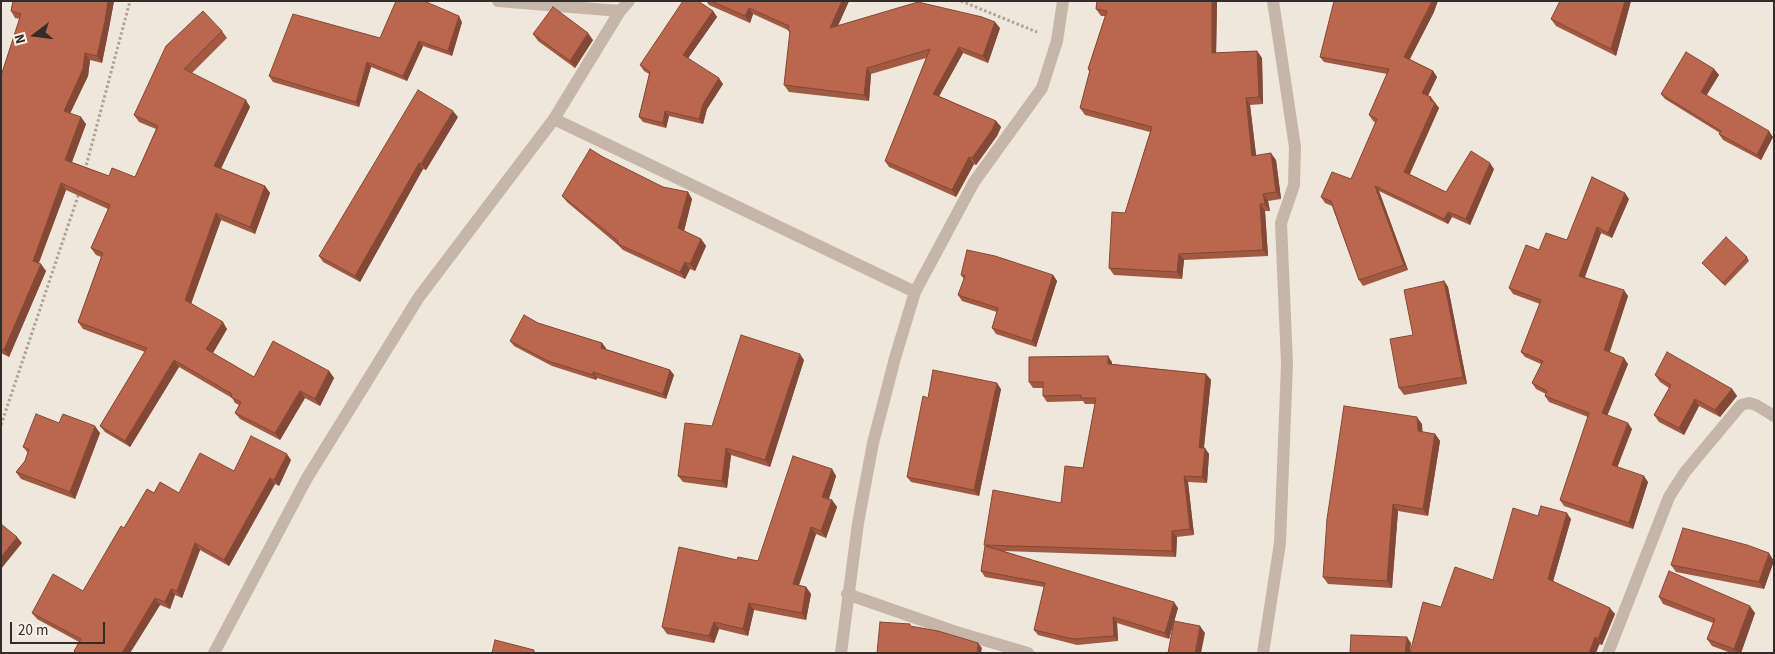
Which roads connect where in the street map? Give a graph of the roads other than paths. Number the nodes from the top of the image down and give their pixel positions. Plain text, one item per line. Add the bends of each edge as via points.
1 (498, 1) edge
2 (1063, 1) edge
3 (1272, 1) edge
4 (624, 6) edge
5 (554, 119) junction
6 (915, 292) junction
7 (1774, 416) edge
8 (847, 594) junction
9 (214, 653) edge
10 (840, 653) edge
11 (1028, 653) edge
12 (1263, 653) edge
13 (1608, 653) edge

1 - 4 street
2 - 6 street via 1057,41 1042,88 974,182
3 - 12 street via 1295,147 1294,185 1281,223 1287,364 1280,543
4 - 5 street
5 - 6 street
5 - 9 street via 420,297 307,478
6 - 8 street via 873,443
7 - 13 street via 1756,405 1741,405 1685,472 1669,497
8 - 10 street
8 - 11 street

